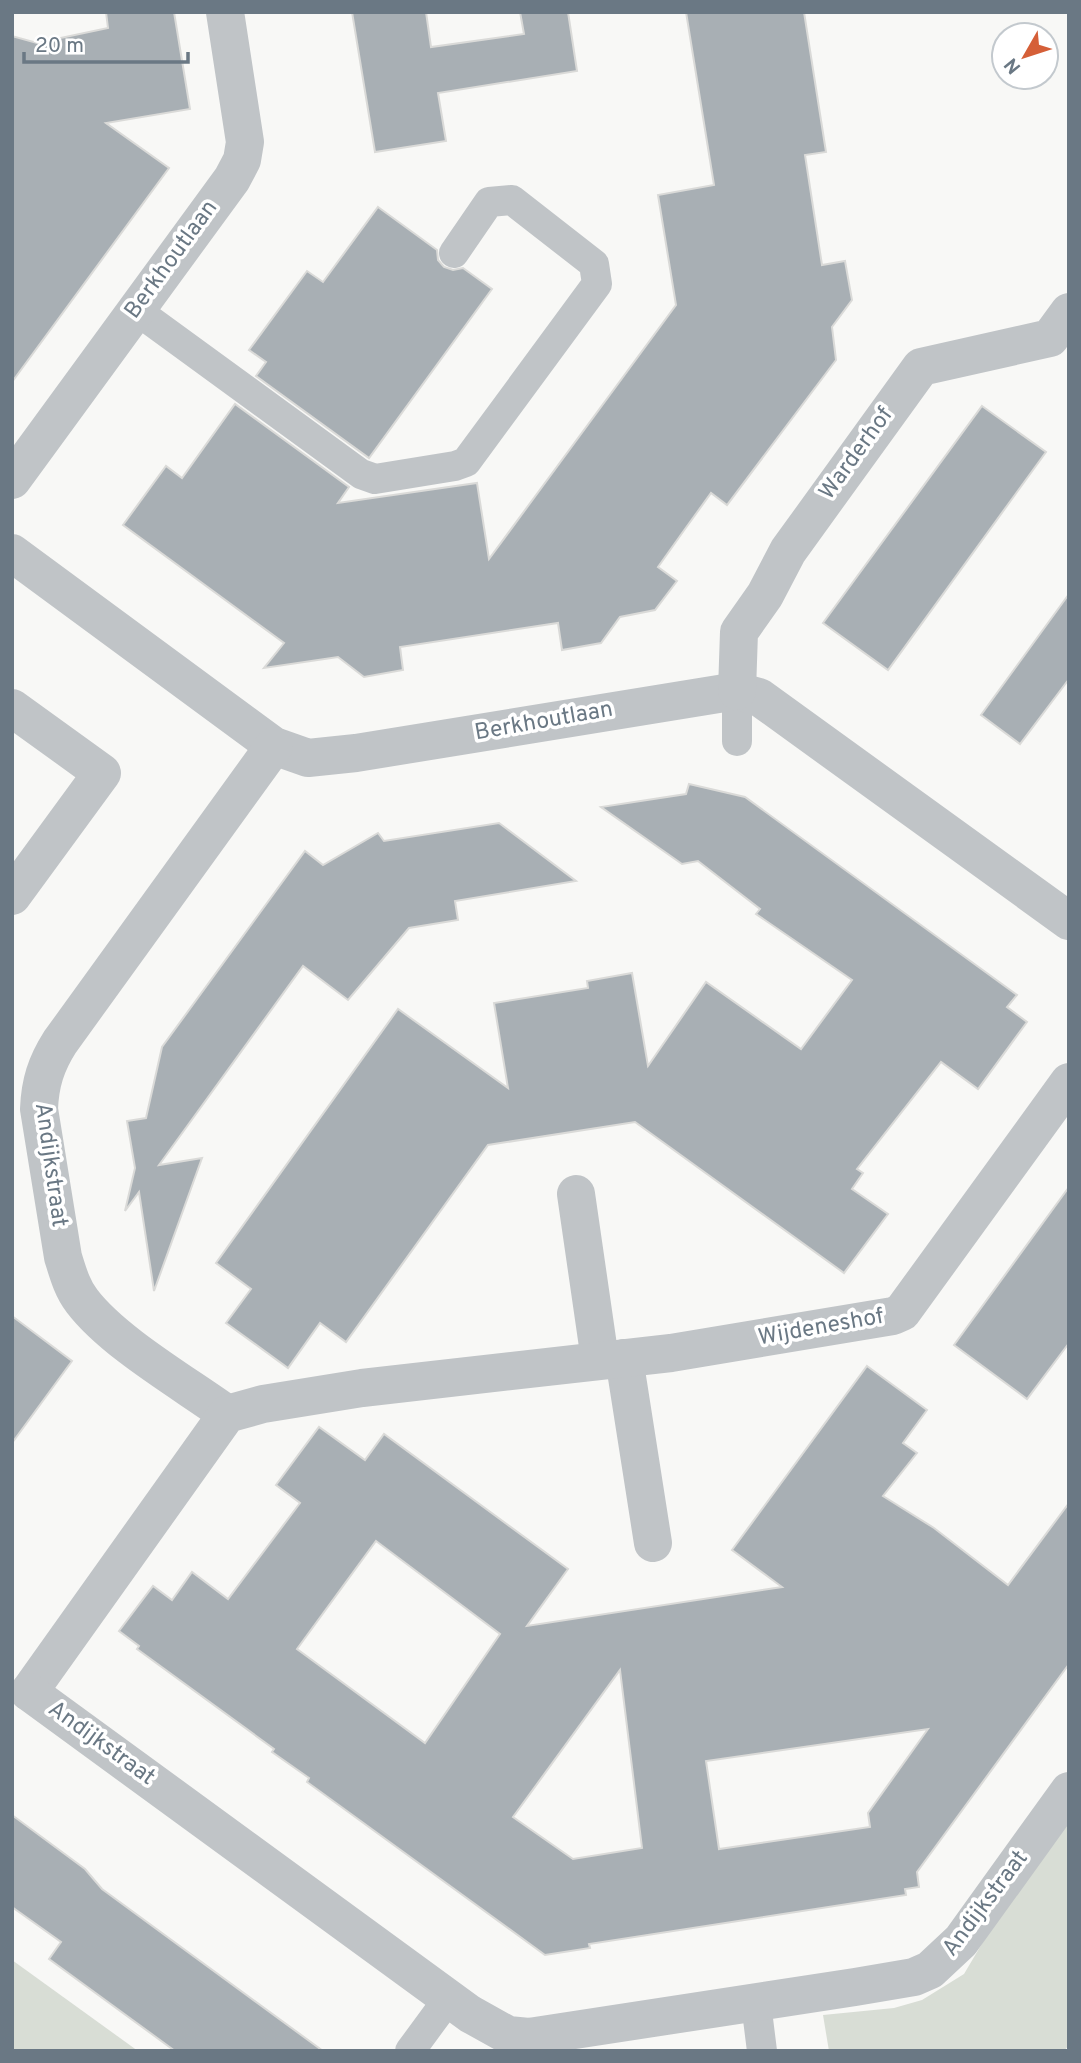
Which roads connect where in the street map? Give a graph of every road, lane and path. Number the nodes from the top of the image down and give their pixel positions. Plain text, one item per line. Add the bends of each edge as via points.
1 (225, 12) edge
2 (454, 253) dead end
3 (136, 310) junction
4 (1069, 312) edge
5 (12, 480) edge
6 (12, 553) edge
7 (737, 691) junction
8 (12, 708) edge
9 (737, 741) dead end
10 (274, 746) junction
11 (12, 896) edge
12 (1069, 921) edge
13 (1069, 1082) edge
14 (576, 1194) dead end
15 (612, 1359) junction
16 (227, 1414) junction
17 (653, 1543) dead end
18 (21, 1693) edge
19 (1069, 1791) edge
20 (449, 1998) junction
21 (755, 2003) junction
22 (410, 2051) edge
23 (762, 2051) edge

1 - 3 street, Berkhoutlaan via 243,121 242,160
2 - 3 lane via 489,202 512,200 594,264 597,284 466,462 454,466 375,478 361,474
3 - 5 street, Berkhoutlaan
4 - 7 street, Warderhof via 1050,338 921,366 788,551 739,632
6 - 10 street, Berkhoutlaan
7 - 9 lane
7 - 10 street, Berkhoutlaan via 319,759
7 - 12 street via 782,711
8 - 11 street via 102,773
10 - 16 street, Andijkstraat via 60,1042 49,1059 40,1091 63,1257 80,1298 110,1328
13 - 15 street, Wijdeneshof via 902,1312 755,1340
14 - 15 street
15 - 16 street via 362,1388
15 - 17 street
16 - 18 street, Andijkstraat
18 - 20 street, Andijkstraat
19 - 21 street, Andijkstraat via 961,1941 930,1970 896,1980
20 - 21 street, Andijkstraat via 488,2026 508,2035 529,2037
20 - 22 lane
21 - 23 lane

